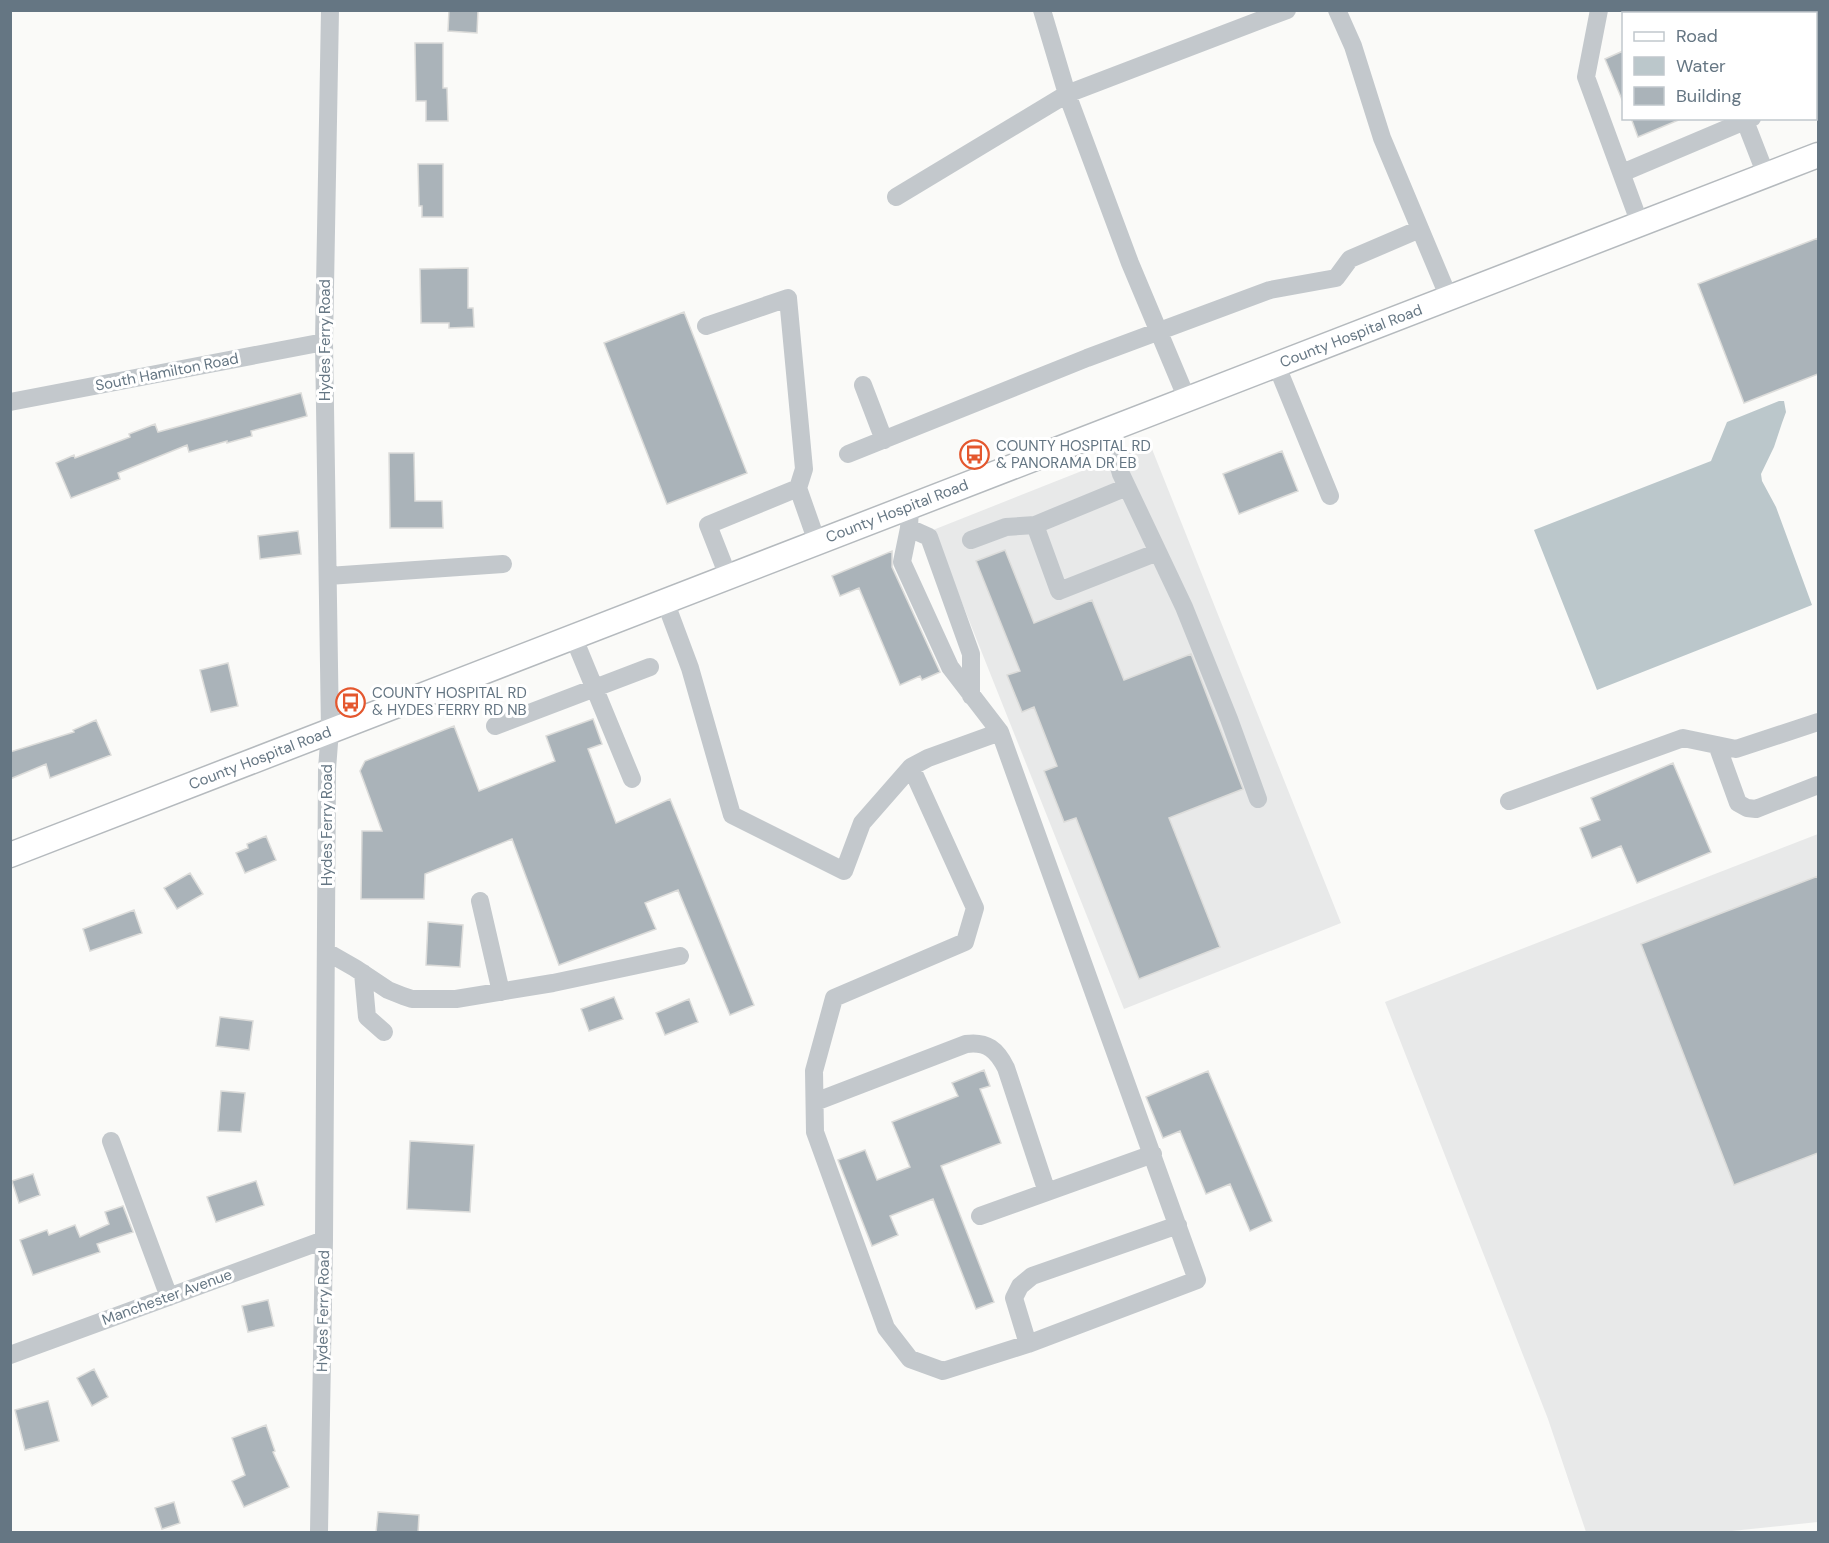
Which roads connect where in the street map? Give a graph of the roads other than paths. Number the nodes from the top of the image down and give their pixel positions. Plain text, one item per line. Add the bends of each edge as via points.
1 (330, 10) edge
2 (1042, 10) edge
3 (1287, 10) edge
4 (1337, 10) edge
5 (1599, 10) edge
6 (1067, 94) junction
7 (1748, 120) edge
8 (1818, 155) edge
9 (1622, 173) junction
10 (1766, 175) junction
11 (896, 196) dead end
12 (1640, 224) junction
13 (1420, 229) junction
14 (1449, 298) junction
15 (706, 326) dead end
16 (1159, 332) junction
17 (324, 342) junction
18 (1276, 364) junction
19 (862, 385) dead end
20 (1187, 399) junction
21 (10, 402) edge
22 (1108, 429) junction
23 (884, 440) junction
24 (848, 454) dead end
25 (1128, 487) junction
26 (798, 488) junction
27 (1330, 496) dead end
28 (910, 517) junction
29 (1035, 525) junction
30 (971, 540) dead end
31 (817, 542) junction
32 (1158, 552) junction
33 (503, 564) dead end
34 (328, 576) junction
35 (728, 576) junction
36 (665, 602) junction
37 (573, 636) junction
38 (650, 667) dead end
39 (595, 689) junction
40 (971, 696) junction
41 (1818, 722) edge
42 (495, 726) dead end
43 (330, 730) junction
44 (1000, 732) junction
45 (1717, 745) junction
46 (911, 767) junction
47 (632, 779) dead end
48 (1818, 785) edge
49 (1258, 799) dead end
50 (1509, 801) dead end
51 (10, 855) edge
52 (480, 902) dead end
53 (327, 952) junction
54 (680, 956) dead end
55 (363, 973) junction
56 (501, 992) junction
57 (384, 1032) dead end
58 (815, 1102) junction
59 (111, 1141) dead end
60 (1153, 1154) junction
61 (1047, 1192) junction
62 (980, 1216) dead end
63 (1178, 1225) junction
64 (324, 1240) junction
65 (168, 1297) junction
66 (1028, 1344) junction
67 (10, 1355) edge
68 (319, 1533) edge

1 - 17 street, Hydes Ferry Road
2 - 6 street
3 - 6 street
4 - 13 street via 1353,46 1382,138
5 - 9 street via 1586,77
6 - 11 street
6 - 16 street
7 - 9 street
7 - 10 street
8 - 10 main road, County Hospital Road
9 - 12 street
10 - 12 main road, County Hospital Road
12 - 14 main road, County Hospital Road
13 - 14 street
13 - 16 street via 1350,259 1336,278 1270,290
14 - 18 main road, County Hospital Road
15 - 26 street via 789,298 804,469
16 - 20 street
16 - 23 street
17 - 21 street, South Hamilton Road
17 - 34 street, Hydes Ferry Road
18 - 20 main road, County Hospital Road
18 - 27 street
19 - 23 street
20 - 22 main road, County Hospital Road
22 - 25 street
22 - 28 main road, County Hospital Road
23 - 24 street
25 - 29 street
25 - 32 street
26 - 31 street
26 - 35 street via 708,525
28 - 31 main road, County Hospital Road
28 - 40 street via 929,537 971,654
28 - 40 street via 902,562 950,667
29 - 30 street via 1006,526
29 - 32 street via 1059,591
31 - 35 main road, County Hospital Road
32 - 49 street via 1188,617
33 - 34 street
34 - 43 street, Hydes Ferry Road
35 - 36 main road, County Hospital Road
36 - 37 main road, County Hospital Road
36 - 46 street via 690,668 732,815 844,871 862,823
37 - 39 street
37 - 43 main road, County Hospital Road
38 - 39 street
39 - 42 street
39 - 47 street
40 - 44 street
41 - 45 street via 1736,749
43 - 51 main road, County Hospital Road
43 - 53 street, Hydes Ferry Road
44 - 46 street
44 - 60 street
45 - 48 street via 1738,803 1747,808 1756,809
45 - 50 street via 1683,738
46 - 58 street via 975,908 965,942 834,998 814,1071
52 - 56 street
53 - 55 street
53 - 64 street, Hydes Ferry Road
54 - 56 street
55 - 56 street via 388,990 412,999 456,999
55 - 57 street via 367,1017
58 - 61 street via 966,1044 990,1046 1006,1068
58 - 66 street via 815,1132 886,1328 910,1359 943,1371
59 - 65 street
60 - 61 street
60 - 63 street
61 - 62 street
63 - 66 street via 1032,1276 1014,1298
63 - 66 street via 1197,1280
64 - 65 street, Manchester Avenue
64 - 68 street, Hydes Ferry Road
65 - 67 street, Manchester Avenue

